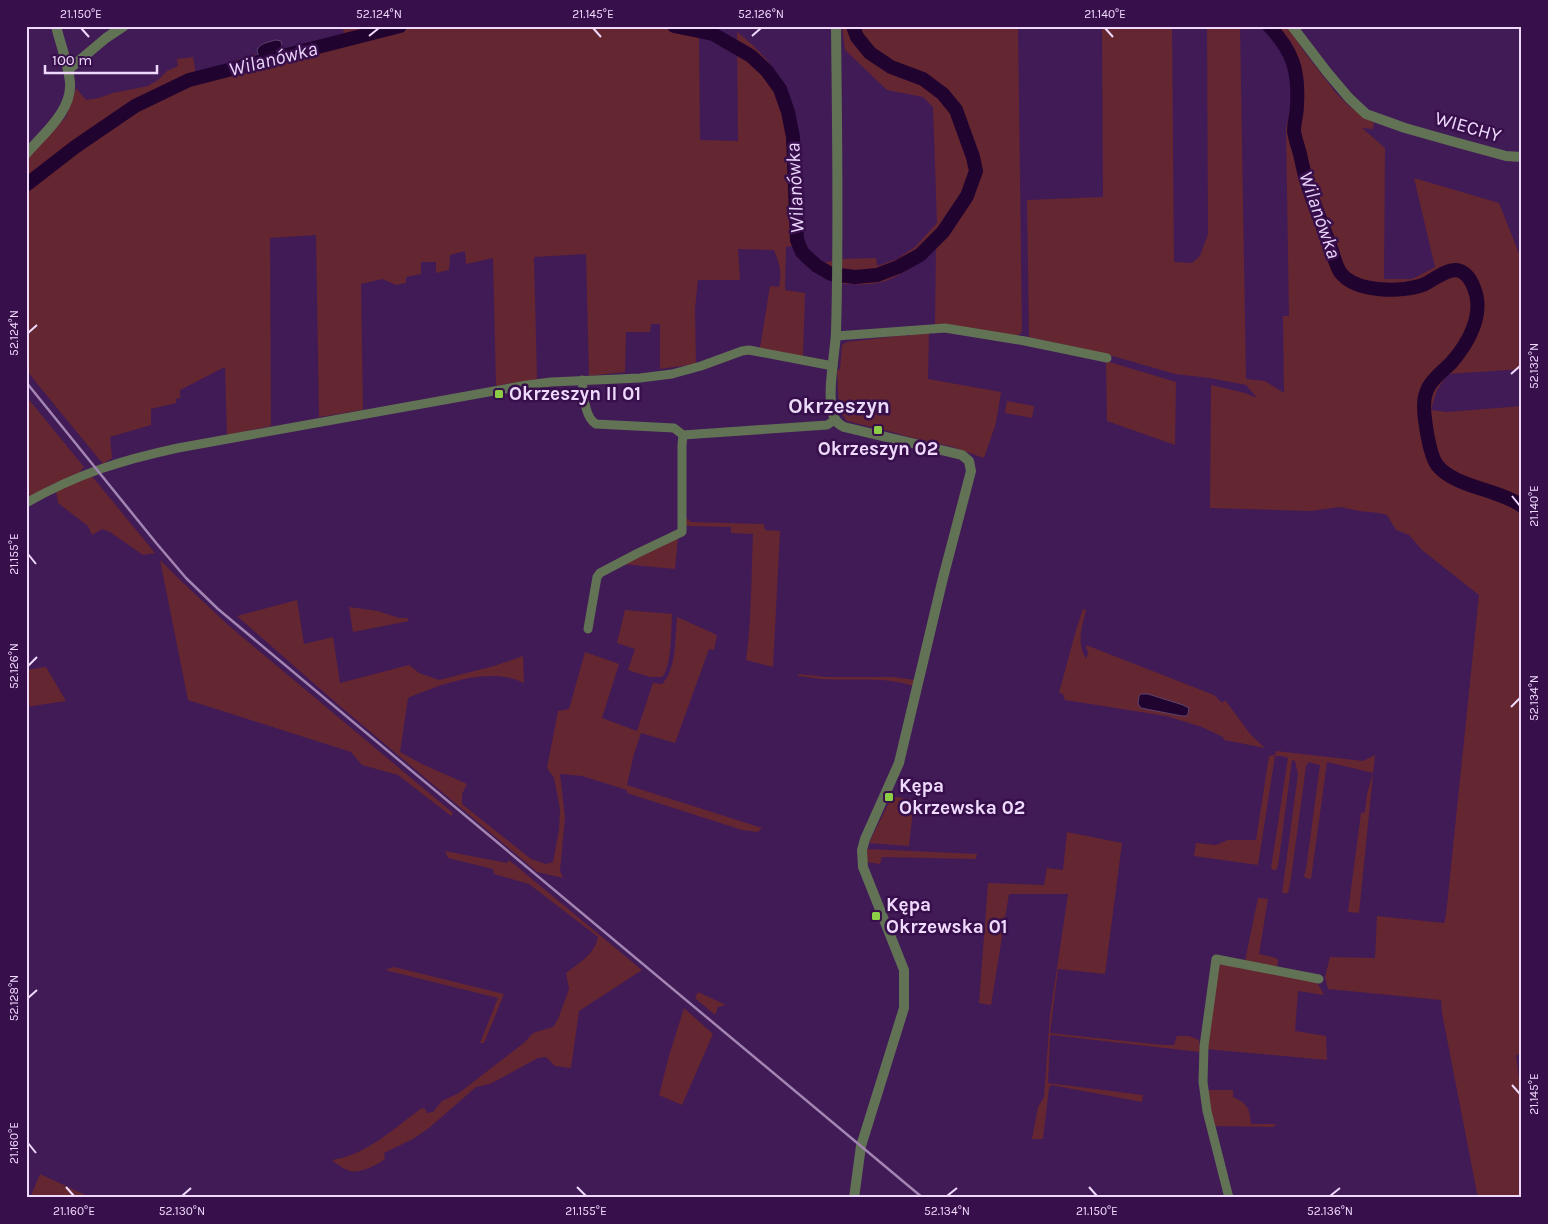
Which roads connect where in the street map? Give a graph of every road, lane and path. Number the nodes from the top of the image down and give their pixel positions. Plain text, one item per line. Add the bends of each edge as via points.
1 (56, 26) edge
2 (124, 26) edge
3 (836, 26) edge
4 (1292, 26) edge
5 (68, 70) junction
6 (26, 154) edge
7 (1522, 157) edge
8 (836, 336) junction
9 (1107, 358) dead end
10 (833, 366) junction
11 (582, 380) junction
12 (836, 420) junction
13 (683, 435) junction
14 (26, 503) edge
15 (588, 629) dead end
16 (1319, 979) dead end
17 (854, 1198) edge
18 (1229, 1198) edge

1 - 5 street
2 - 5 street
3 - 8 street
4 - 7 street, WIECHY via 1326,72 1366,114 1506,156
5 - 6 street via 70,90 64,108
8 - 9 street via 945,328
8 - 10 street
10 - 11 street via 749,350 672,374
10 - 12 street via 831,400
11 - 13 street via 588,416 594,423 674,428
11 - 14 street via 494,390 137,457 96,469
12 - 13 street via 827,425
12 - 17 street via 844,427 958,454 967,459 971,468 899,763 862,850 866,876 904,970 904,1008 860,1146
13 - 15 street via 682,532 600,573
16 - 18 street via 1216,959 1204,1046 1203,1082

